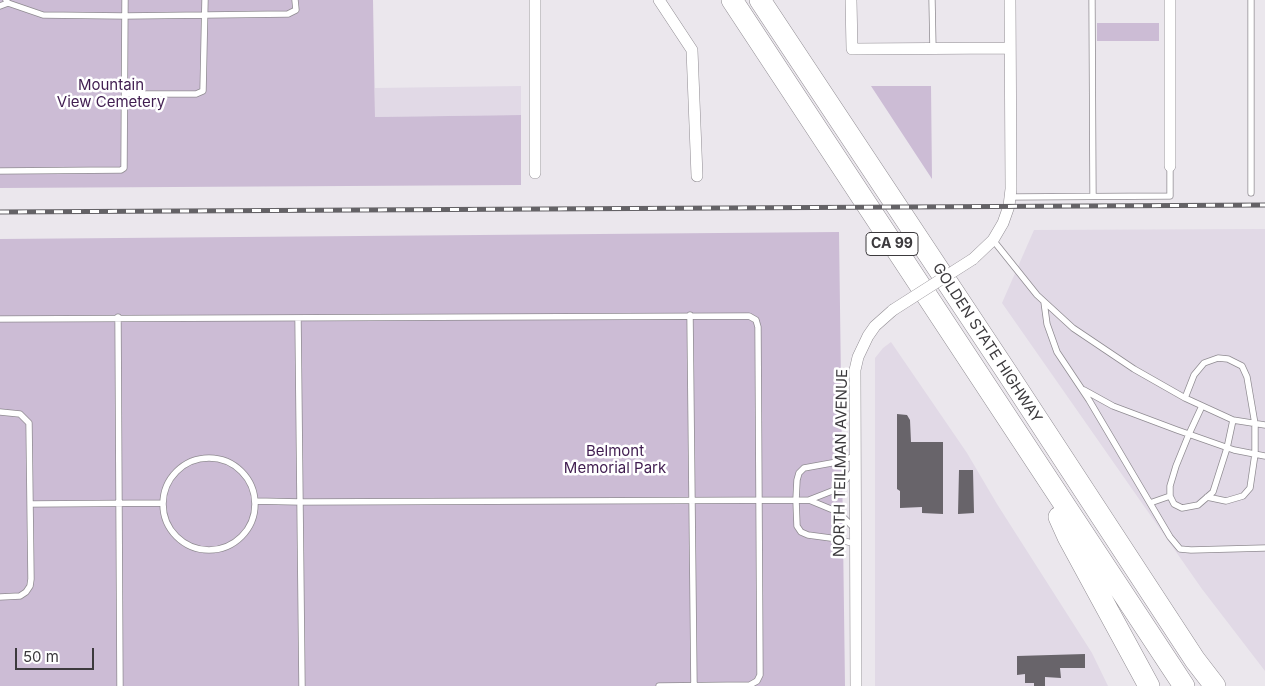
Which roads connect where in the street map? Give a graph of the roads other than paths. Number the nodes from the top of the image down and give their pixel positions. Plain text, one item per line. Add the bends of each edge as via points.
1 (125, 0) edge
2 (205, 0) edge
3 (295, 0) edge
4 (535, 0) edge
5 (658, 0) edge
6 (727, 0) edge
7 (732, 0) edge
8 (760, 0) edge
9 (764, 0) edge
10 (851, 0) edge
11 (932, 0) edge
12 (1010, 0) edge
13 (1092, 0) edge
14 (1170, 0) edge
15 (1251, 0) edge
16 (7, 2) edge
17 (0, 6) edge
18 (206, 15) junction
19 (125, 16) junction
20 (748, 26) junction
21 (785, 40) junction
22 (1010, 48) junction
23 (932, 49) junction
24 (125, 94) junction
25 (1170, 166) joint
26 (0, 171) edge
27 (535, 173) dead end
28 (697, 176) dead end
29 (1010, 193) junction
30 (1251, 194) dead end
31 (1093, 196) junction
32 (992, 240) junction
33 (1044, 302) junction
34 (690, 315) junction
35 (118, 317) junction
36 (0, 318) edge
37 (298, 318) junction
38 (1006, 371) junction
39 (1082, 390) junction
40 (1185, 398) junction
41 (1202, 406) junction
42 (0, 412) edge
43 (1233, 420) junction
44 (1255, 424) junction
45 (1265, 425) edge
46 (1188, 434) junction
47 (1227, 448) junction
48 (1254, 454) junction
49 (855, 456) junction
50 (1265, 456) edge
51 (1036, 462) junction
52 (855, 469) junction
53 (1170, 496) junction
54 (1207, 497) junction
55 (255, 500) junction
56 (692, 500) junction
57 (760, 500) junction
58 (796, 500) junction
59 (809, 500) junction
60 (300, 502) junction
61 (163, 503) junction
62 (1150, 503) junction
63 (30, 504) junction
64 (120, 504) junction
65 (855, 529) junction
66 (856, 544) junction
67 (1265, 548) edge
68 (0, 596) edge
69 (120, 686) edge
70 (302, 686) edge
71 (659, 686) edge
72 (694, 686) edge
73 (856, 686) edge
74 (1149, 686) edge
75 (1184, 686) edge
76 (1214, 686) edge
77 (1231, 686) edge

1 - 19 lane
2 - 18 lane
3 - 18 lane via 296,10 288,14
4 - 27 street
5 - 28 street via 692,50
6 - 20 highway
7 - 20 highway, GOLDEN STATE HIGHWAY / CA 99
8 - 21 highway, GOLDEN STATE HIGHWAY / CA 99
9 - 21 highway
10 - 23 street via 852,49
11 - 23 lane
12 - 22 street, NORTH TEILMAN AVENUE
13 - 31 lane
14 - 25 street
15 - 30 lane
16 - 17 lane
16 - 19 lane via 43,14
18 - 19 lane
18 - 24 lane via 203,91 196,94
19 - 24 lane
20 - 51 highway, GOLDEN STATE HIGHWAY / CA 99
21 - 38 highway, GOLDEN STATE HIGHWAY / CA 99
22 - 23 street
22 - 29 street, NORTH TEILMAN AVENUE
24 - 26 lane via 124,168 121,170
25 - 31 lane via 1170,196
29 - 31 lane
29 - 32 street, NORTH TEILMAN AVENUE via 1007,214
32 - 33 lane
32 - 49 street, NORTH TEILMAN AVENUE, bridge via 973,259 893,310 875,326 862,346 854,385
33 - 39 lane via 1056,352
33 - 40 lane via 1072,328
34 - 37 lane
34 - 56 lane
34 - 57 lane via 749,316 756,320
35 - 36 lane
35 - 37 lane
35 - 64 lane
37 - 60 lane
38 - 76 highway, GOLDEN STATE HIGHWAY / CA 99
38 - 77 highway
39 - 46 lane via 1114,406
39 - 62 lane
40 - 41 lane
40 - 44 lane via 1194,375 1204,363 1218,358 1238,362 1247,377
41 - 43 lane
41 - 46 lane
42 - 63 lane via 20,414 29,423
43 - 44 lane
43 - 47 lane
44 - 45 lane
44 - 48 lane
46 - 47 lane
46 - 53 lane via 1170,486
47 - 48 lane
47 - 54 lane via 1213,492
48 - 50 lane
48 - 54 lane via 1250,488 1243,496 1226,501
49 - 52 street, NORTH TEILMAN AVENUE
49 - 58 lane via 804,468 797,480
51 - 74 highway via 1068,537
51 - 75 highway, GOLDEN STATE HIGHWAY / CA 99
52 - 59 lane via 832,491
52 - 65 street, NORTH TEILMAN AVENUE
53 - 54 lane via 1174,504 1182,508 1198,505
53 - 62 lane
55 - 60 lane
55 - 61 lane via 253,488 238,468 216,458 204,458 181,467 172,476
55 - 61 lane via 252,519 242,535 221,548 208,550 196,548 174,534
56 - 57 lane
56 - 60 lane
56 - 72 lane
57 - 58 lane
57 - 72 lane via 760,674 750,685
58 - 59 lane
58 - 66 lane via 797,526 801,532
59 - 65 lane via 838,512
60 - 70 lane
61 - 64 lane
62 - 67 lane via 1180,549
63 - 64 lane
63 - 68 lane via 30,586 20,596
64 - 69 lane
65 - 66 street, NORTH TEILMAN AVENUE
66 - 73 street, NORTH TEILMAN AVENUE
71 - 72 lane

